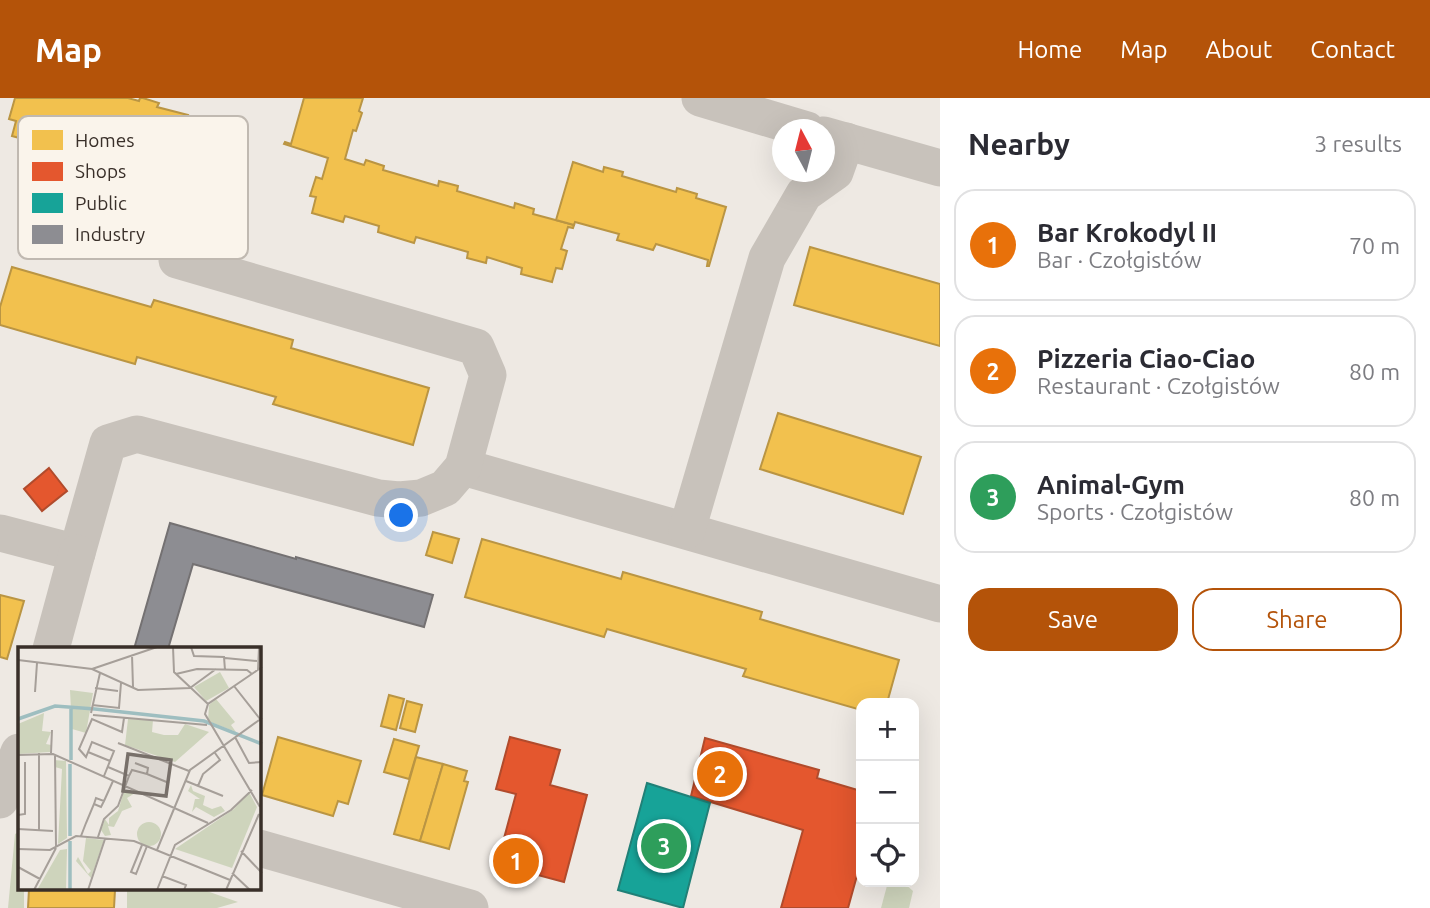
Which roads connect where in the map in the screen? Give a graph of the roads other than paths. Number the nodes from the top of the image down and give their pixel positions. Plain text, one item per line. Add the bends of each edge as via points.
1 (701, 98) edge
2 (772, 119) edge
3 (835, 138) edge
4 (940, 168) edge
5 (821, 182) edge
6 (177, 260) dead end
7 (463, 467) junction
8 (687, 530) junction
9 (0, 533) edge
10 (77, 553) junction
11 (940, 604) edge
12 (52, 647) edge
13 (261, 849) edge
14 (470, 908) edge

1 - 2 street
3 - 4 street
5 - 8 street via 804,194 767,258
6 - 7 street via 476,347 488,375
7 - 8 street
7 - 10 street via 444,488 421,498 378,498 137,434 108,443
8 - 11 street
9 - 10 street
10 - 12 street
13 - 14 street

